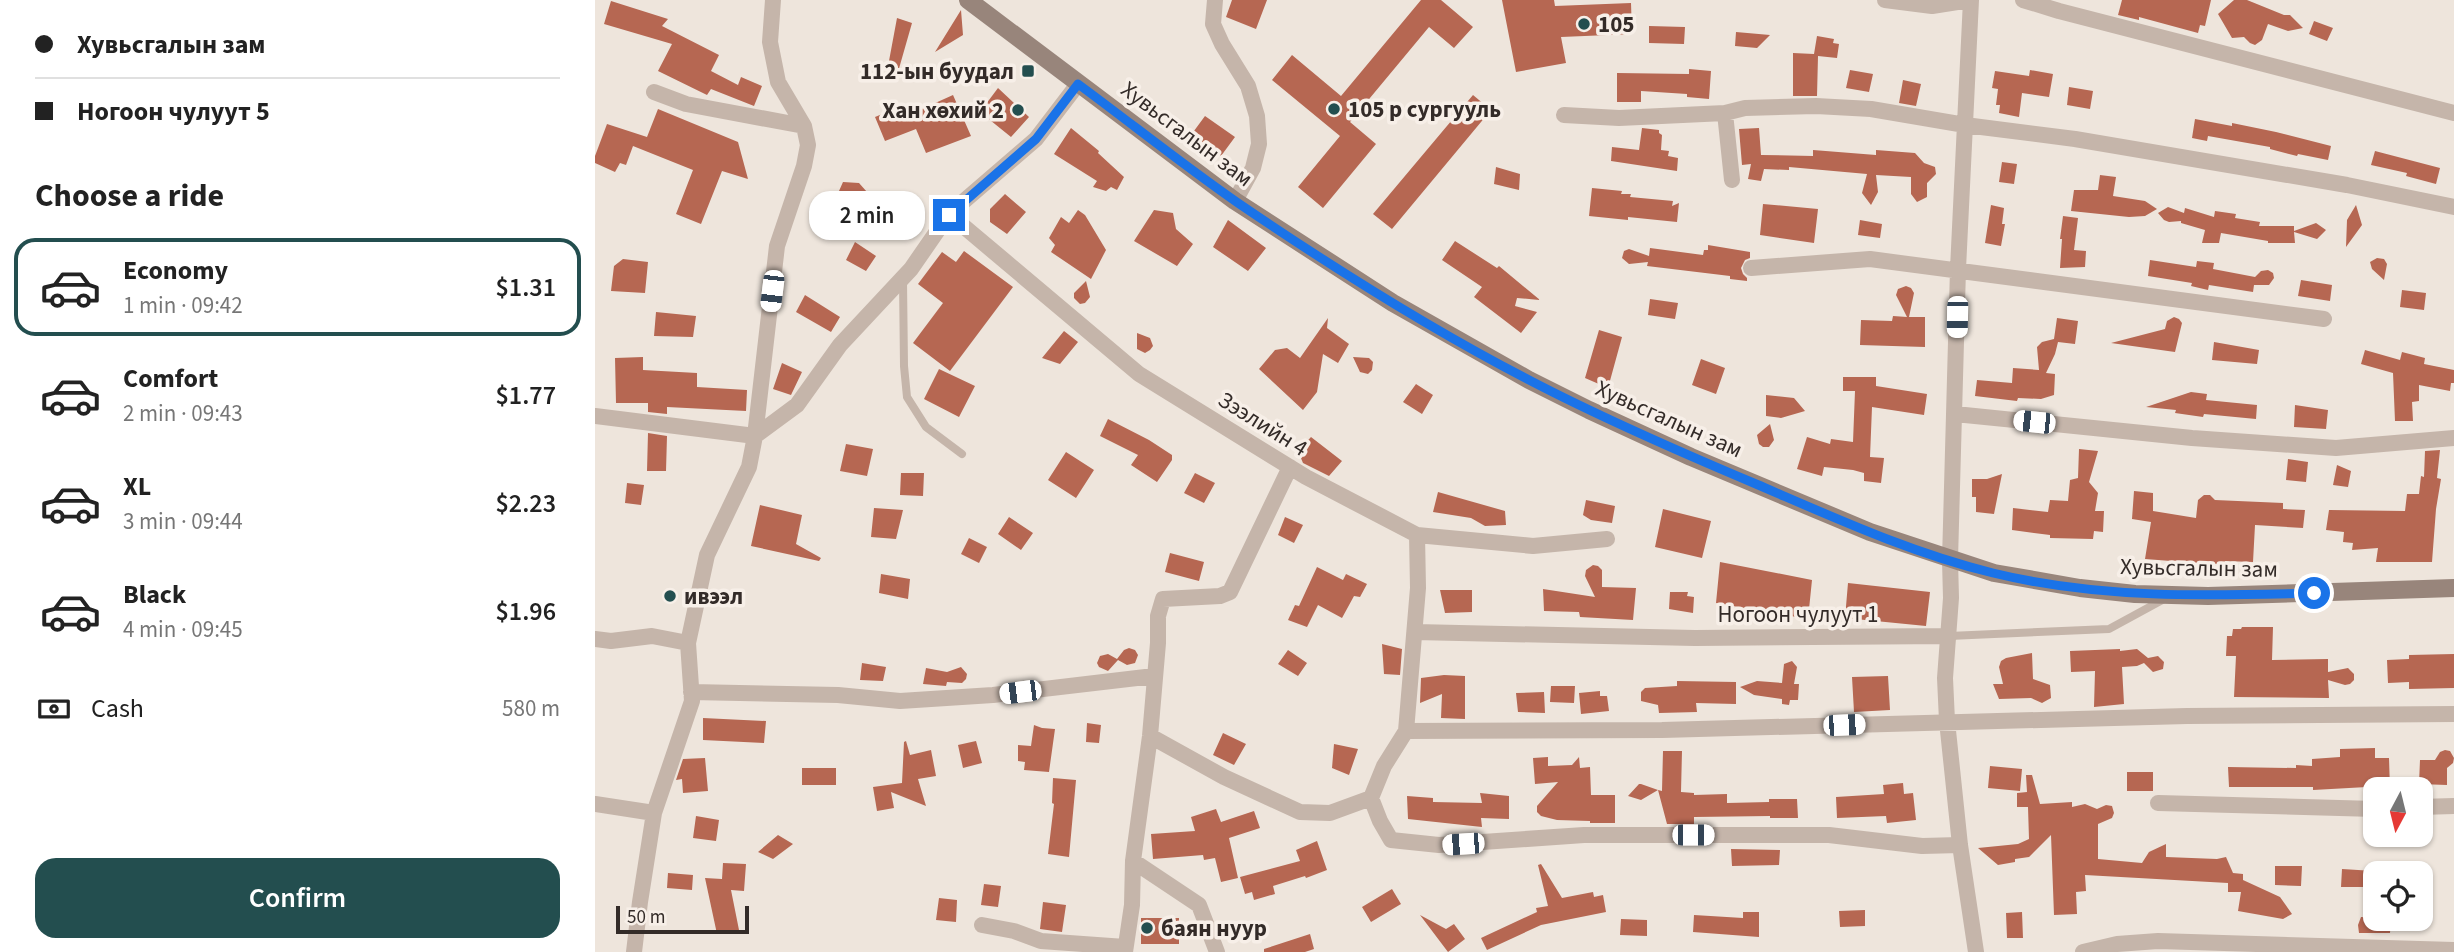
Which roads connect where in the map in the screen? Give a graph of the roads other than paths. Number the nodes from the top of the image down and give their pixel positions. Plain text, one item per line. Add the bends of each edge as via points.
1 (773, 0) edge
2 (968, 0) edge
3 (1215, 0) edge
4 (1885, 0) edge
5 (1970, 0) edge
6 (2023, 0) edge
7 (1078, 84) junction
8 (654, 92) dead end
9 (1725, 113) junction
10 (2454, 113) edge
11 (1564, 115) dead end
12 (1965, 125) junction
13 (804, 126) junction
14 (1732, 180) dead end
15 (1235, 201) junction
16 (2454, 207) edge
17 (949, 215) junction
18 (1751, 268) dead end
19 (1958, 269) junction
20 (903, 277) junction
21 (2324, 319) dead end
22 (1955, 414) junction
23 (595, 416) edge
24 (755, 436) junction
25 (2454, 438) edge
26 (962, 454) dead end
27 (1290, 467) junction
28 (1417, 535) junction
29 (1607, 539) dead end
30 (1950, 560) junction
31 (2454, 588) edge
32 (2172, 595) junction
33 (1415, 632) junction
34 (1949, 636) junction
35 (595, 639) edge
36 (688, 643) junction
37 (1154, 676) junction
38 (691, 692) junction
39 (2454, 714) edge
40 (1947, 722) junction
41 (1406, 731) junction
42 (1150, 736) junction
43 (1371, 798) junction
44 (2158, 803) dead end
45 (595, 804) edge
46 (2454, 806) edge
47 (2433, 807) edge
48 (2363, 809) edge
49 (655, 813) junction
50 (1960, 845) junction
51 (1133, 861) junction
52 (982, 925) dead end
53 (1125, 950) edge
54 (2454, 950) edge
55 (634, 952) edge
56 (1217, 952) edge
57 (1976, 952) edge
58 (2083, 952) edge

1 - 13 street via 770,42 778,82
2 - 7 main road, Хувьсгалын зам
3 - 15 street via 1213,24 1248,86 1257,116 1259,144 1253,168
4 - 5 street via 1932,6
5 - 12 street
6 - 10 street
7 - 15 main road, Хувьсгалын зам
7 - 17 street via 1036,139
8 - 13 street via 686,104
9 - 11 street via 1619,118
9 - 12 street via 1816,106 1871,109
9 - 14 street
12 - 16 street via 2075,139
12 - 19 street
13 - 24 street via 808,145 804,166 777,246
15 - 30 main road, Хувьсгалын зам via 1393,303 1529,380 1703,462
17 - 20 street
17 - 27 street, Зээлийн 4 via 1139,374
18 - 19 street via 1870,258
19 - 21 street
19 - 22 street
20 - 24 street via 840,345 797,405
20 - 26 lane via 907,397 926,427
22 - 25 street via 2336,448
22 - 30 street
23 - 24 street
24 - 36 street via 749,467 707,555
27 - 28 street, Зээлийн 4
27 - 37 street via 1230,592 1163,598 1157,616
28 - 29 street, Зээлийн 4 via 1533,546
28 - 33 street
30 - 32 main road, Хувьсгалын зам via 2080,588
30 - 34 street
31 - 32 main road, Хувьсгалын зам
32 - 34 lane, Ногоон чулуут 1 via 2109,629
33 - 34 street, Ногоон чулуут 1 via 1695,638
33 - 41 street
34 - 40 street
35 - 36 street via 652,636
36 - 38 street
37 - 38 street via 900,701
37 - 42 street
38 - 49 street via 692,701
39 - 40 street
40 - 41 street
40 - 50 street
41 - 43 street
42 - 43 street via 1300,812 1330,813
42 - 51 street
43 - 50 street via 1391,840 1410,843 1584,835 1815,835 1921,846
44 - 48 street
45 - 49 street
46 - 47 street
49 - 55 street
50 - 57 street
51 - 53 street
51 - 56 street via 1199,905
52 - 53 street via 1041,941
54 - 58 street via 2158,941

